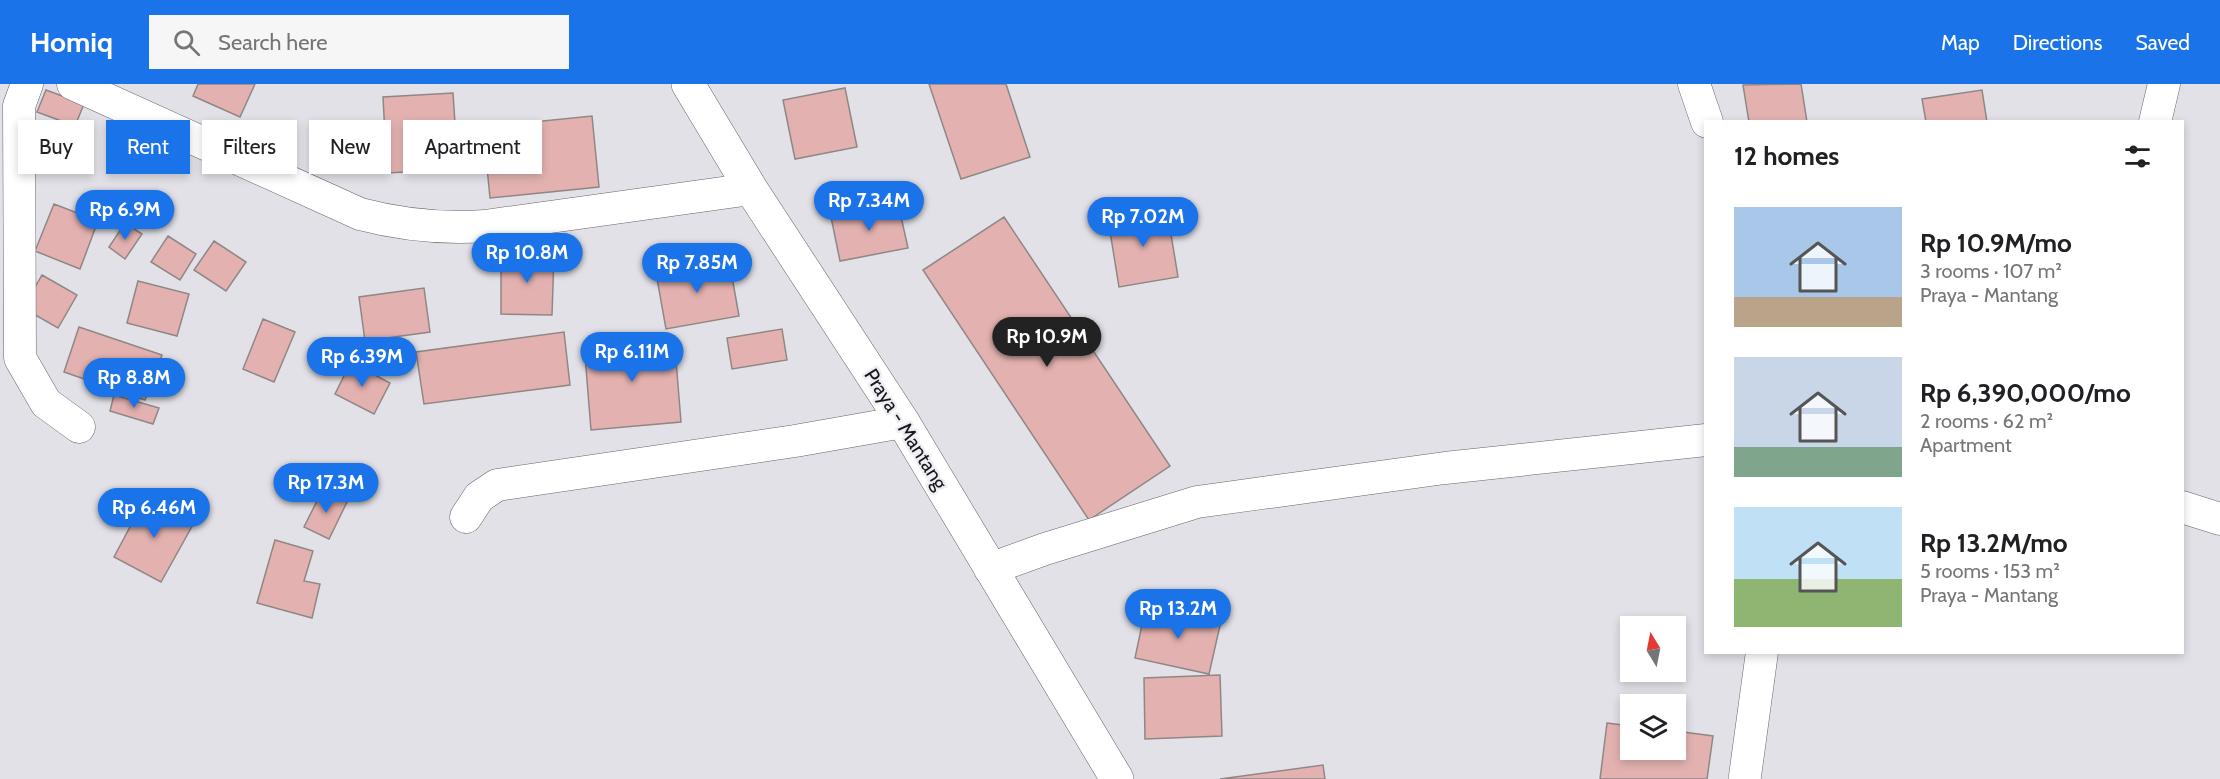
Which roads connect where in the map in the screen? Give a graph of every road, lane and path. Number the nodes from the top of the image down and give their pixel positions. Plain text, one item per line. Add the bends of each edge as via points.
1 (27, 84) edge
2 (73, 84) edge
3 (688, 84) edge
4 (1694, 84) edge
5 (2164, 84) edge
6 (1706, 120) edge
7 (2155, 120) edge
8 (751, 189) junction
9 (903, 422) junction
10 (79, 427) dead end
11 (1704, 440) edge
12 (2184, 508) edge
13 (466, 517) dead end
14 (2220, 519) edge
15 (990, 569) junction
16 (1762, 654) edge
17 (1745, 776) dead end
18 (1117, 779) edge

1 - 10 street via 19,106 20,358 46,403
2 - 8 street via 360,214 405,225 452,229 485,226
3 - 8 main road, Praya - Mantang
4 - 6 street
5 - 7 street
8 - 9 main road, Praya - Mantang
9 - 13 street via 498,485 478,497
9 - 15 main road, Praya - Mantang
11 - 15 street via 1445,468 1197,502
12 - 14 street
15 - 18 main road, Praya - Mantang
16 - 17 street

